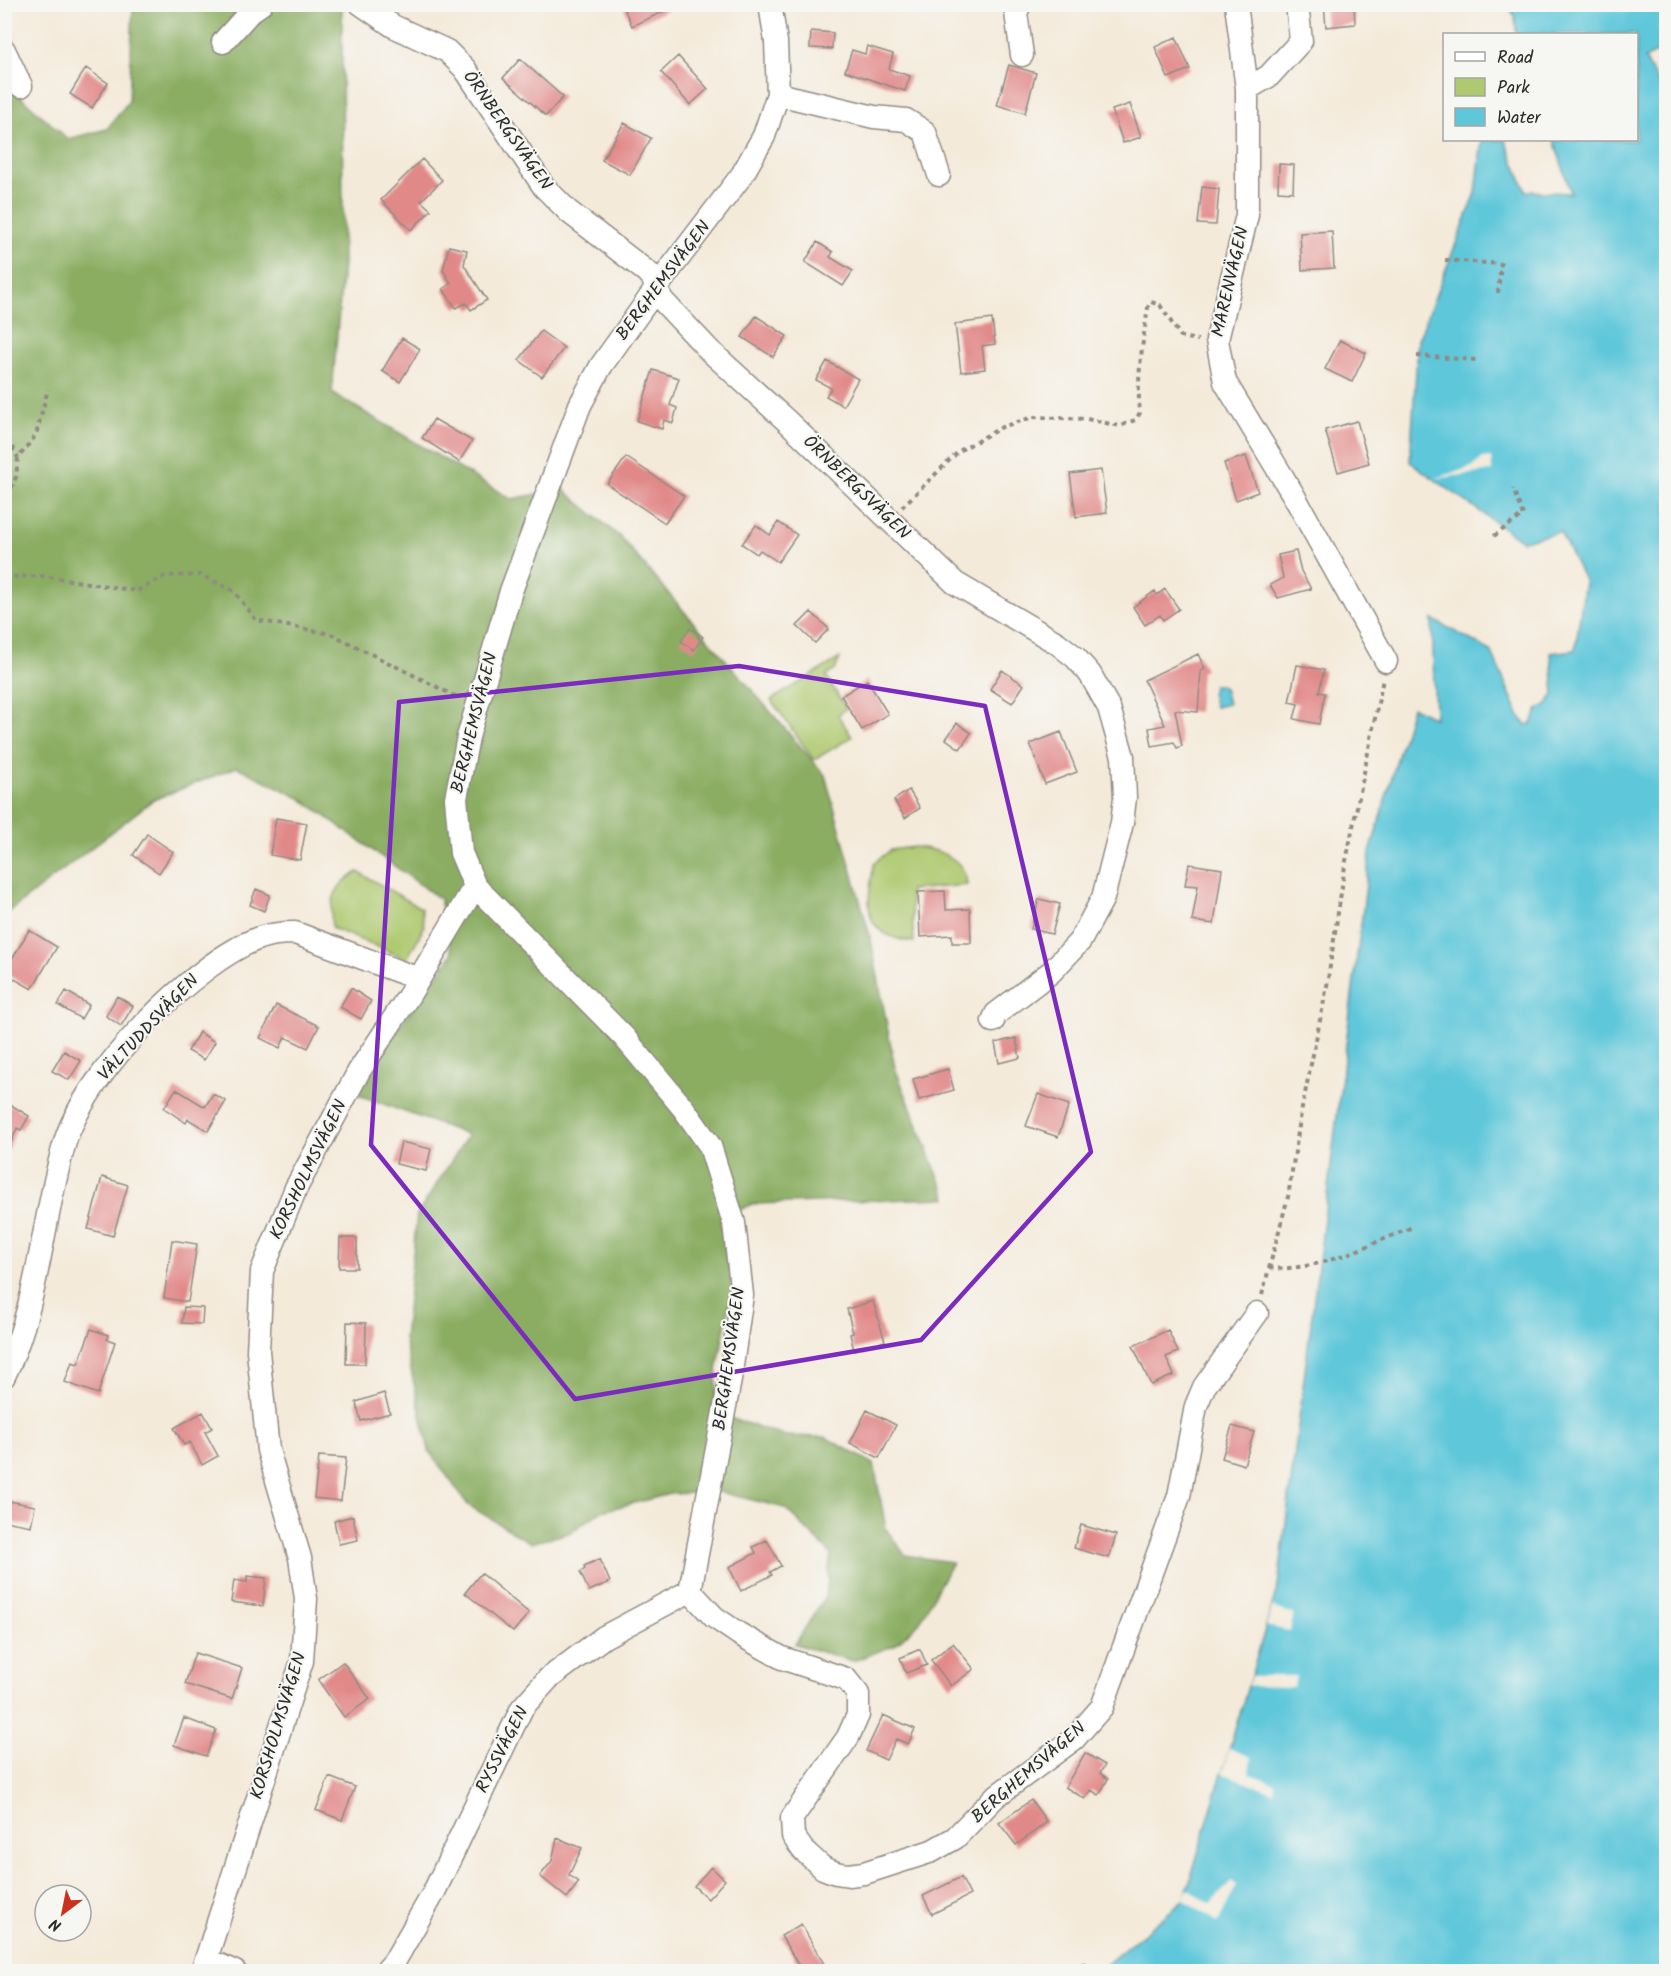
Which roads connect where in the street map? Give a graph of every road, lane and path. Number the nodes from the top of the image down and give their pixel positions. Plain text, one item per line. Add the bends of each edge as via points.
1 (261, 4) edge
2 (361, 4) edge
3 (770, 4) edge
4 (1020, 4) edge
5 (1236, 4) edge
6 (1298, 4) edge
7 (222, 42) dead end
8 (4, 50) edge
9 (1022, 55) dead end
10 (21, 86) dead end
11 (1247, 89) junction
12 (778, 94) junction
13 (939, 175) dead end
14 (1445, 260) dead end
15 (658, 287) junction
16 (1498, 293) dead end
17 (1187, 340) dead end
18 (1418, 356) dead end
19 (1477, 360) dead end
20 (48, 389) dead end
21 (4, 432) edge
22 (18, 458) junction
23 (1513, 489) dead end
24 (4, 505) edge
25 (888, 520) junction
26 (1494, 536) dead end
27 (4, 577) edge
28 (1386, 661) joint
29 (478, 708) junction
30 (475, 886) junction
31 (419, 979) junction
32 (993, 1021) dead end
33 (1413, 1227) dead end
34 (1269, 1268) junction
35 (1257, 1313) joint
36 (4, 1376) edge
37 (690, 1591) junction
38 (1083, 1962) dead end
39 (204, 1965) edge
40 (235, 1971) edge
41 (385, 1971) edge
42 (1086, 1971) edge

1 - 7 street
2 - 15 street, ÖRNBERGSVÄGEN via 393,26 447,51 480,87 544,187 569,212 651,274
3 - 12 street, BERGHEMSVÄGEN
4 - 9 street via 1016,13
5 - 11 street, MARENVÄGEN
6 - 11 street via 1301,41 1269,76
8 - 10 street
11 - 28 street, MARENVÄGEN via 1247,215 1218,328 1220,365 1225,382
12 - 13 street via 874,117 906,120 925,132
12 - 15 street, BERGHEMSVÄGEN via 764,136 742,176
14 - 16 path via 1501,264
15 - 25 street, ÖRNBERGSVÄGEN via 662,300 710,351
15 - 29 street, BERGHEMSVÄGEN via 601,366 580,405 511,591
17 - 25 path via 1181,338 1160,305 1151,302 1139,358 1140,413 1135,420 1120,426 1087,419 1033,417 1002,427 959,452
18 - 19 path
20 - 22 path via 36,435
21 - 22 path
22 - 24 path via 16,477
23 - 26 path via 1523,515
25 - 32 street, ÖRNBERGSVÄGEN via 955,583 1075,657 1090,674 1109,708 1123,757 1122,823 1103,898 1080,941 1051,972
27 - 29 path via 45,576 137,591 165,576 201,575 234,591 256,620 332,634
28 - 34 path via 1345,866 1328,986 1300,1113 1288,1197
29 - 30 street, BERGHEMSVÄGEN via 456,798 460,853
30 - 31 street, KORSHOLMSVÄGEN
30 - 37 street, BERGHEMSVÄGEN via 624,1037 684,1109 710,1146 731,1212 742,1295
31 - 36 street, VÄLTUDDSVÄGEN via 295,933 276,933 259,938 207,967 182,987 90,1093 66,1141 23,1330
31 - 39 street, KORSHOLMSVÄGEN via 359,1071 296,1188 262,1271 258,1351 268,1450 302,1568 306,1599 302,1661
33 - 34 path via 1333,1260 1286,1269
34 - 35 path
35 - 37 street, BERGHEMSVÄGEN via 1204,1387 1196,1406 1179,1496 1102,1707 1074,1739 995,1797 955,1838 932,1851 864,1874 849,1875 823,1868 803,1850 793,1836 792,1818 848,1737 858,1715 858,1694 846,1679 782,1658 739,1634 714,1617
37 - 41 street, RYSSVÄGEN via 604,1638 548,1679 522,1708 433,1894
38 - 42 path
39 - 40 street

